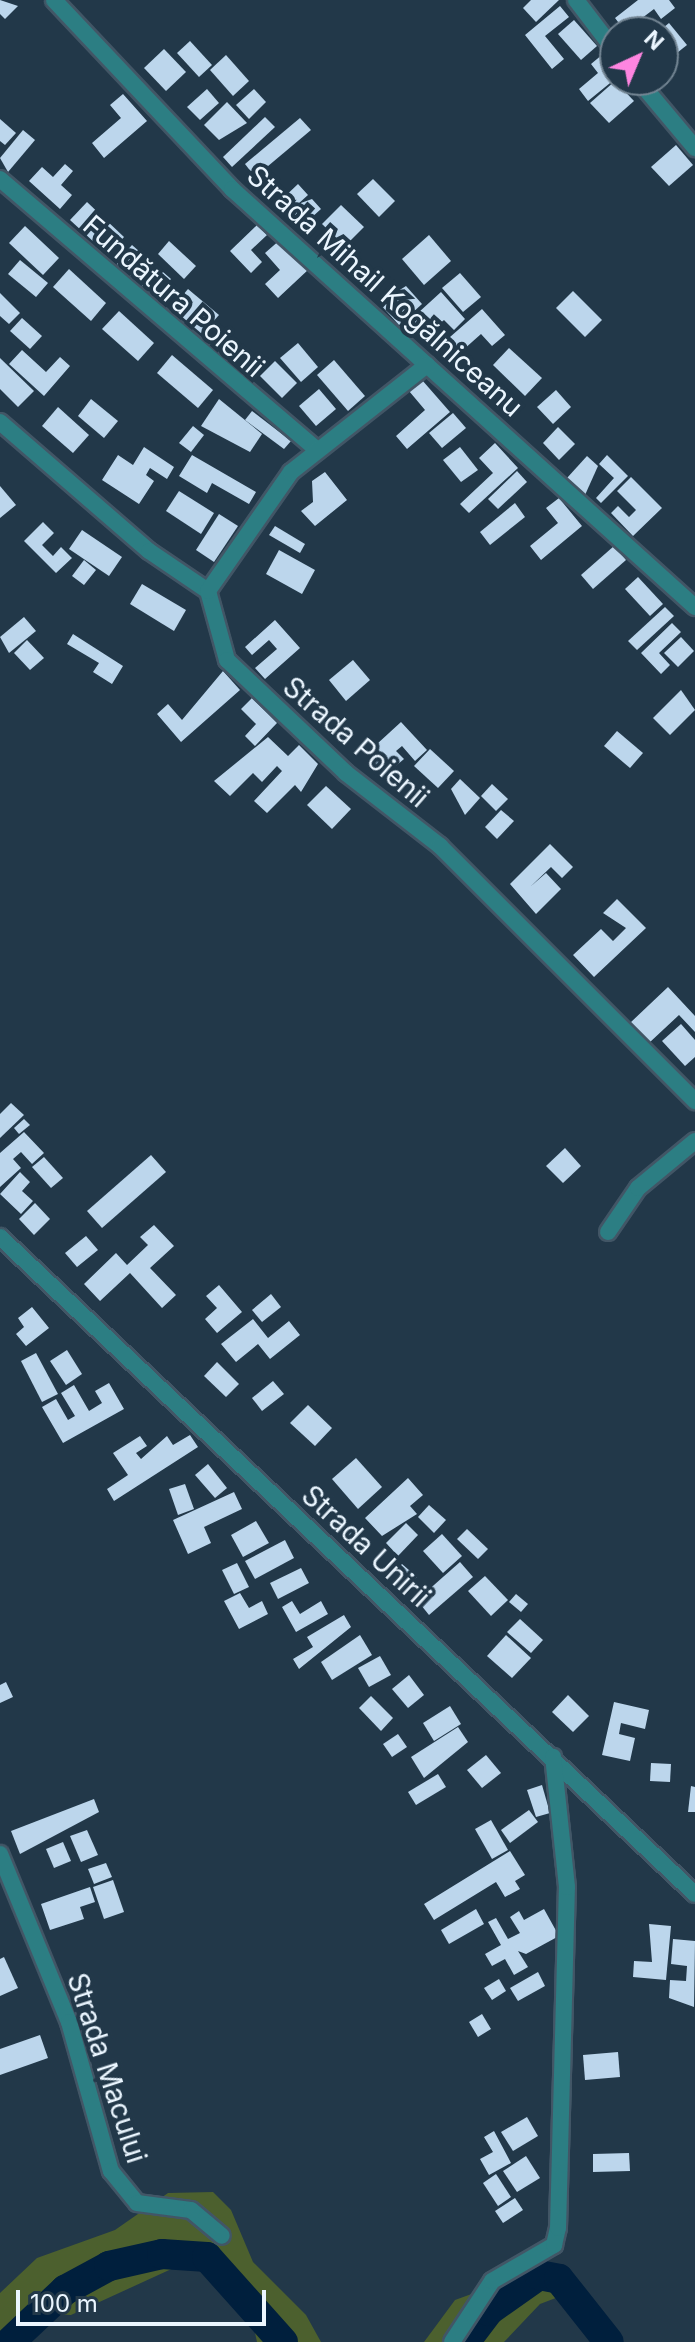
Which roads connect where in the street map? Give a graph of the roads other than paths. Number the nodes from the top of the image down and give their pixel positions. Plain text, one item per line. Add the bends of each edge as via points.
1 (54, 0) edge
2 (576, 0) edge
3 (599, 30) edge
4 (651, 96) edge
5 (695, 148) edge
6 (0, 179) edge
7 (427, 365) junction
8 (0, 422) edge
9 (317, 450) junction
10 (208, 591) junction
11 (695, 607) edge
12 (695, 1101) edge
13 (695, 1141) edge
14 (608, 1232) dead end
15 (0, 1237) edge
16 (553, 1757) junction
17 (0, 1854) edge
18 (695, 1894) edge
19 (222, 2236) dead end
20 (452, 2342) edge

1 - 7 street, Strada Mihail Kogălniceanu via 232,189
2 - 3 street
4 - 5 street
6 - 9 street, Fundătura Poienii
7 - 9 street
7 - 11 street, Strada Mihail Kogălniceanu
8 - 10 street via 149,551
9 - 10 street via 262,505
10 - 12 street, Strada Poienii via 227,660 314,744 440,846
13 - 14 street via 638,1188
15 - 16 street, Strada Unirii
16 - 18 street, Strada Unirii
16 - 20 street via 567,1887 558,2228 554,2245 492,2281
17 - 19 street, Strada Macului via 69,2022 111,2171 137,2203 191,2210

